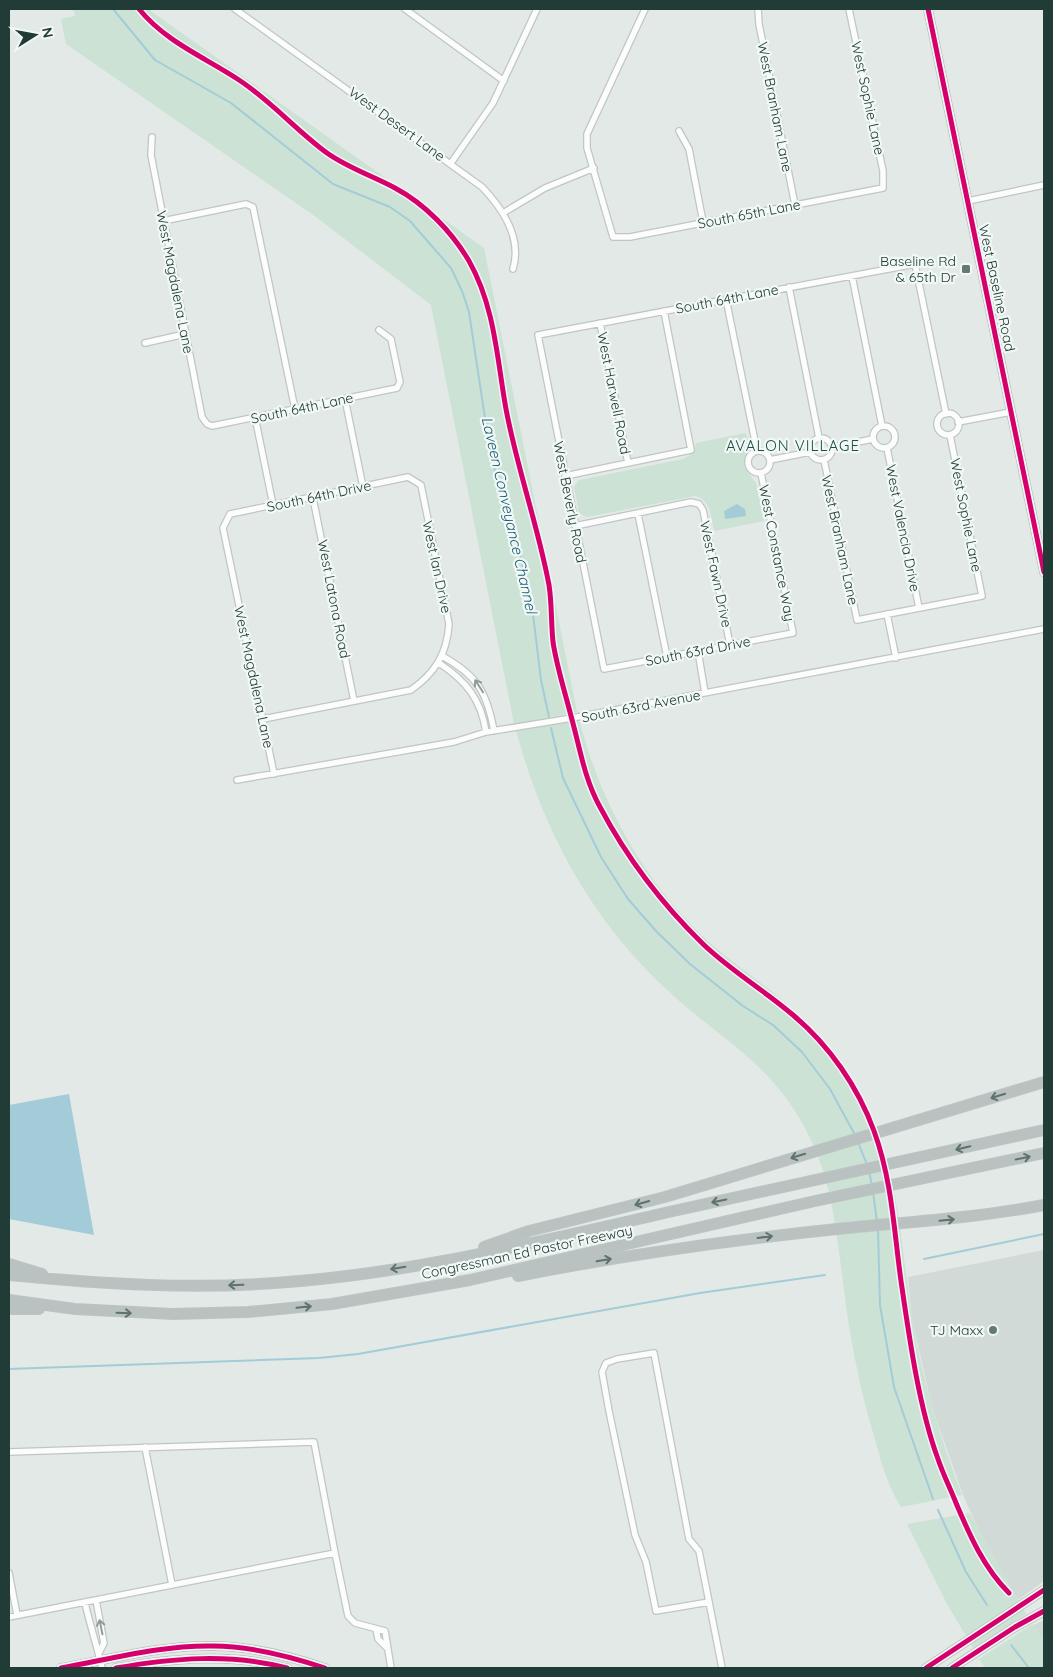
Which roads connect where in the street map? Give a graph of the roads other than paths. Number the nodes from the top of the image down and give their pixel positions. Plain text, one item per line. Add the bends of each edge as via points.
1 (235, 9) edge
2 (405, 9) edge
3 (537, 9) edge
4 (646, 9) edge
5 (758, 9) edge
6 (849, 9) edge
7 (928, 9) edge
8 (504, 80) junction
9 (678, 131) dead end
10 (152, 137) dead end
11 (451, 163) junction
12 (594, 168) junction
13 (1044, 185) edge
14 (883, 188) joint
15 (968, 201) junction
16 (795, 205) junction
17 (503, 213) junction
18 (163, 221) junction
19 (704, 222) junction
20 (915, 264) joint
21 (513, 269) dead end
22 (852, 276) junction
23 (789, 288) junction
24 (726, 299) junction
25 (664, 311) junction
26 (600, 324) junction
27 (379, 330) dead end
28 (185, 334) junction
29 (538, 335) joint
30 (145, 343) dead end
31 (345, 399) junction
32 (295, 409) junction
33 (1012, 412) junction
34 (946, 414) junction
35 (256, 417) junction
36 (958, 422) junction
37 (207, 424) joint
38 (882, 426) junction
39 (950, 435) junction
40 (819, 438) junction
41 (873, 439) junction
42 (832, 447) junction
43 (887, 448) junction
44 (757, 451) junction
45 (810, 452) junction
46 (770, 460) junction
47 (824, 460) junction
48 (628, 463) junction
49 (761, 473) junction
50 (565, 476) junction
51 (415, 480) joint
52 (363, 487) junction
53 (313, 498) junction
54 (273, 505) junction
55 (638, 514) junction
56 (225, 521) joint
57 (575, 526) junction
58 (1040, 533) edge
59 (1044, 572) edge
60 (919, 608) junction
61 (887, 614) junction
62 (1044, 629) edge
63 (793, 633) joint
64 (730, 645) junction
65 (698, 651) junction
66 (442, 656) junction
67 (667, 657) junction
68 (896, 658) junction
69 (439, 663) junction
70 (604, 669) joint
71 (706, 693) junction
72 (354, 701) junction
73 (263, 719) junction
74 (494, 731) junction
75 (486, 732) junction
76 (274, 774) junction
77 (237, 780) dead end
78 (1044, 1082) edge
79 (1044, 1130) edge
80 (1044, 1154) edge
81 (1044, 1205) edge
82 (463, 1256) junction
83 (9, 1264) edge
84 (9, 1275) edge
85 (62, 1280) junction
86 (470, 1280) junction
87 (9, 1300) edge
88 (9, 1309) edge
89 (75, 1309) junction
90 (145, 1447) junction
91 (9, 1452) edge
92 (336, 1554) junction
93 (9, 1572) edge
94 (172, 1585) junction
95 (1044, 1590) edge
96 (96, 1600) junction
97 (709, 1602) junction
98 (85, 1603) junction
99 (1044, 1611) edge
100 (17, 1615) junction
101 (9, 1617) edge
102 (100, 1661) edge
103 (61, 1668) edge
104 (116, 1668) edge
105 (287, 1668) edge
106 (325, 1668) edge
107 (391, 1668) edge
108 (722, 1668) edge
109 (926, 1668) edge
110 (952, 1668) edge

1 - 11 street, West Desert Lane
2 - 8 street
3 - 8 street
4 - 12 street via 587,134 587,148
5 - 16 street, West Branham Lane
6 - 14 street, West Sophie Lane via 883,172
7 - 15 main road, West Baseline Road
8 - 11 street via 493,102
9 - 19 street via 689,149
10 - 18 street, West Magdalena Lane via 151,155
11 - 17 street, West Desert Lane via 482,187
12 - 17 street via 545,188
12 - 19 street, South 65th Lane via 613,237 630,237
13 - 15 street
14 - 16 street, South 65th Lane
15 - 33 main road, West Baseline Road
16 - 19 street, South 65th Lane
17 - 21 street, West Desert Lane via 513,234 517,256
18 - 28 street, West Magdalena Lane
18 - 32 street via 246,204 254,207
20 - 22 street, South 64th Lane
20 - 34 street, West Sophie Lane
22 - 23 street, South 64th Lane
22 - 38 street, West Valencia Drive
23 - 24 street, South 64th Lane
23 - 40 street
24 - 25 street, South 64th Lane
24 - 44 street, West Constance Way
25 - 26 street, South 64th Lane
25 - 48 street via 691,450
26 - 29 street, South 64th Lane
26 - 48 street, West Harwell Road
27 - 31 street, South 64th Lane via 391,339 400,382 396,388
28 - 30 street
28 - 37 street, West Magdalena Lane via 202,417
29 - 50 street, West Beverly Road
31 - 32 street, South 64th Lane
31 - 52 street
32 - 35 street, South 64th Lane
33 - 36 street
33 - 58 main road, West Baseline Road
34 - 36 street via 952,414
34 - 39 street, West Sophie Lane via 940,416 937,425 941,432
35 - 37 street, South 64th Lane via 212,426
35 - 54 street
36 - 39 street
38 - 41 street via 876,429
38 - 43 street, West Valencia Drive via 890,427 895,433 893,444
39 - 60 street, West Sophie Lane via 982,596
40 - 42 street via 829,441
40 - 45 street via 811,444
41 - 42 street
41 - 43 street, West Valencia Drive via 880,448
42 - 47 street, West Branham Lane via 830,457
43 - 60 street, West Valencia Drive
44 - 46 street via 764,452
44 - 49 street, West Constance Way via 751,454 748,462 752,471
45 - 46 street
45 - 47 street, West Branham Lane via 817,460
46 - 49 street, West Constance Way via 769,467
47 - 61 street, West Branham Lane via 856,620
48 - 50 street
49 - 63 street, West Constance Way
50 - 57 street, West Beverly Road
51 - 52 street, South 64th Drive via 408,477
51 - 66 street, West Ian Drive via 421,485 449,624
52 - 53 street, South 64th Drive
53 - 54 street, South 64th Drive
53 - 72 street, West Latona Road
54 - 56 street, South 64th Drive via 230,514
55 - 57 street
55 - 64 street, West Fawn Drive via 691,502 698,504 702,510
55 - 67 street
56 - 73 street, West Magdalena Lane via 223,528
57 - 70 street, West Beverly Road
58 - 59 main road, West Baseline Road
60 - 61 street
61 - 68 street
62 - 68 street, South 63rd Avenue
63 - 64 street, South 63rd Drive
64 - 65 street, South 63rd Drive
65 - 67 street, South 63rd Drive
65 - 71 street
66 - 69 street, West Ian Drive
74 -> 66 street via 491,714 478,684 460,666
67 - 70 street, South 63rd Drive
68 - 71 street, South 63rd Avenue
69 - 72 street via 411,690
69 - 75 street via 471,690
71 - 74 street, South 63rd Avenue
72 - 73 street
73 - 76 street, West Magdalena Lane
74 - 75 street, South 63rd Avenue
75 - 76 street, South 63rd Avenue via 454,742
76 - 77 street, South 63rd Avenue
78 -> 82 highway via 637,1205 529,1231
79 -> 82 highway, Congressman Ed Pastor Freeway
86 -> 80 highway, Congressman Ed Pastor Freeway
86 -> 81 highway via 503,1279 693,1246 962,1218
82 -> 85 highway, Congressman Ed Pastor Freeway via 287,1283 194,1286
83 - 85 highway
84 - 85 highway, Congressman Ed Pastor Freeway
89 -> 86 highway, Congressman Ed Pastor Freeway via 173,1314 248,1312 332,1304
87 - 89 highway, Congressman Ed Pastor Freeway
88 - 89 highway
90 - 91 street
90 - 92 street via 314,1442
90 - 94 street
92 - 94 street
92 - 107 street via 348,1616 355,1623 385,1631
93 - 100 street
94 - 96 street
95 - 109 main road
96 - 98 street
102 -> 96 street via 104,1643
97 - 97 street via 699,1551 689,1539 654,1353 606,1363 602,1372 611,1421 635,1535 646,1562 656,1611
97 - 108 street
98 - 100 street
98 - 102 street
99 - 110 main road
100 - 101 street
102 - 103 main road
102 - 106 main road via 169,1648 214,1646 278,1654
104 - 105 main road via 202,1657

